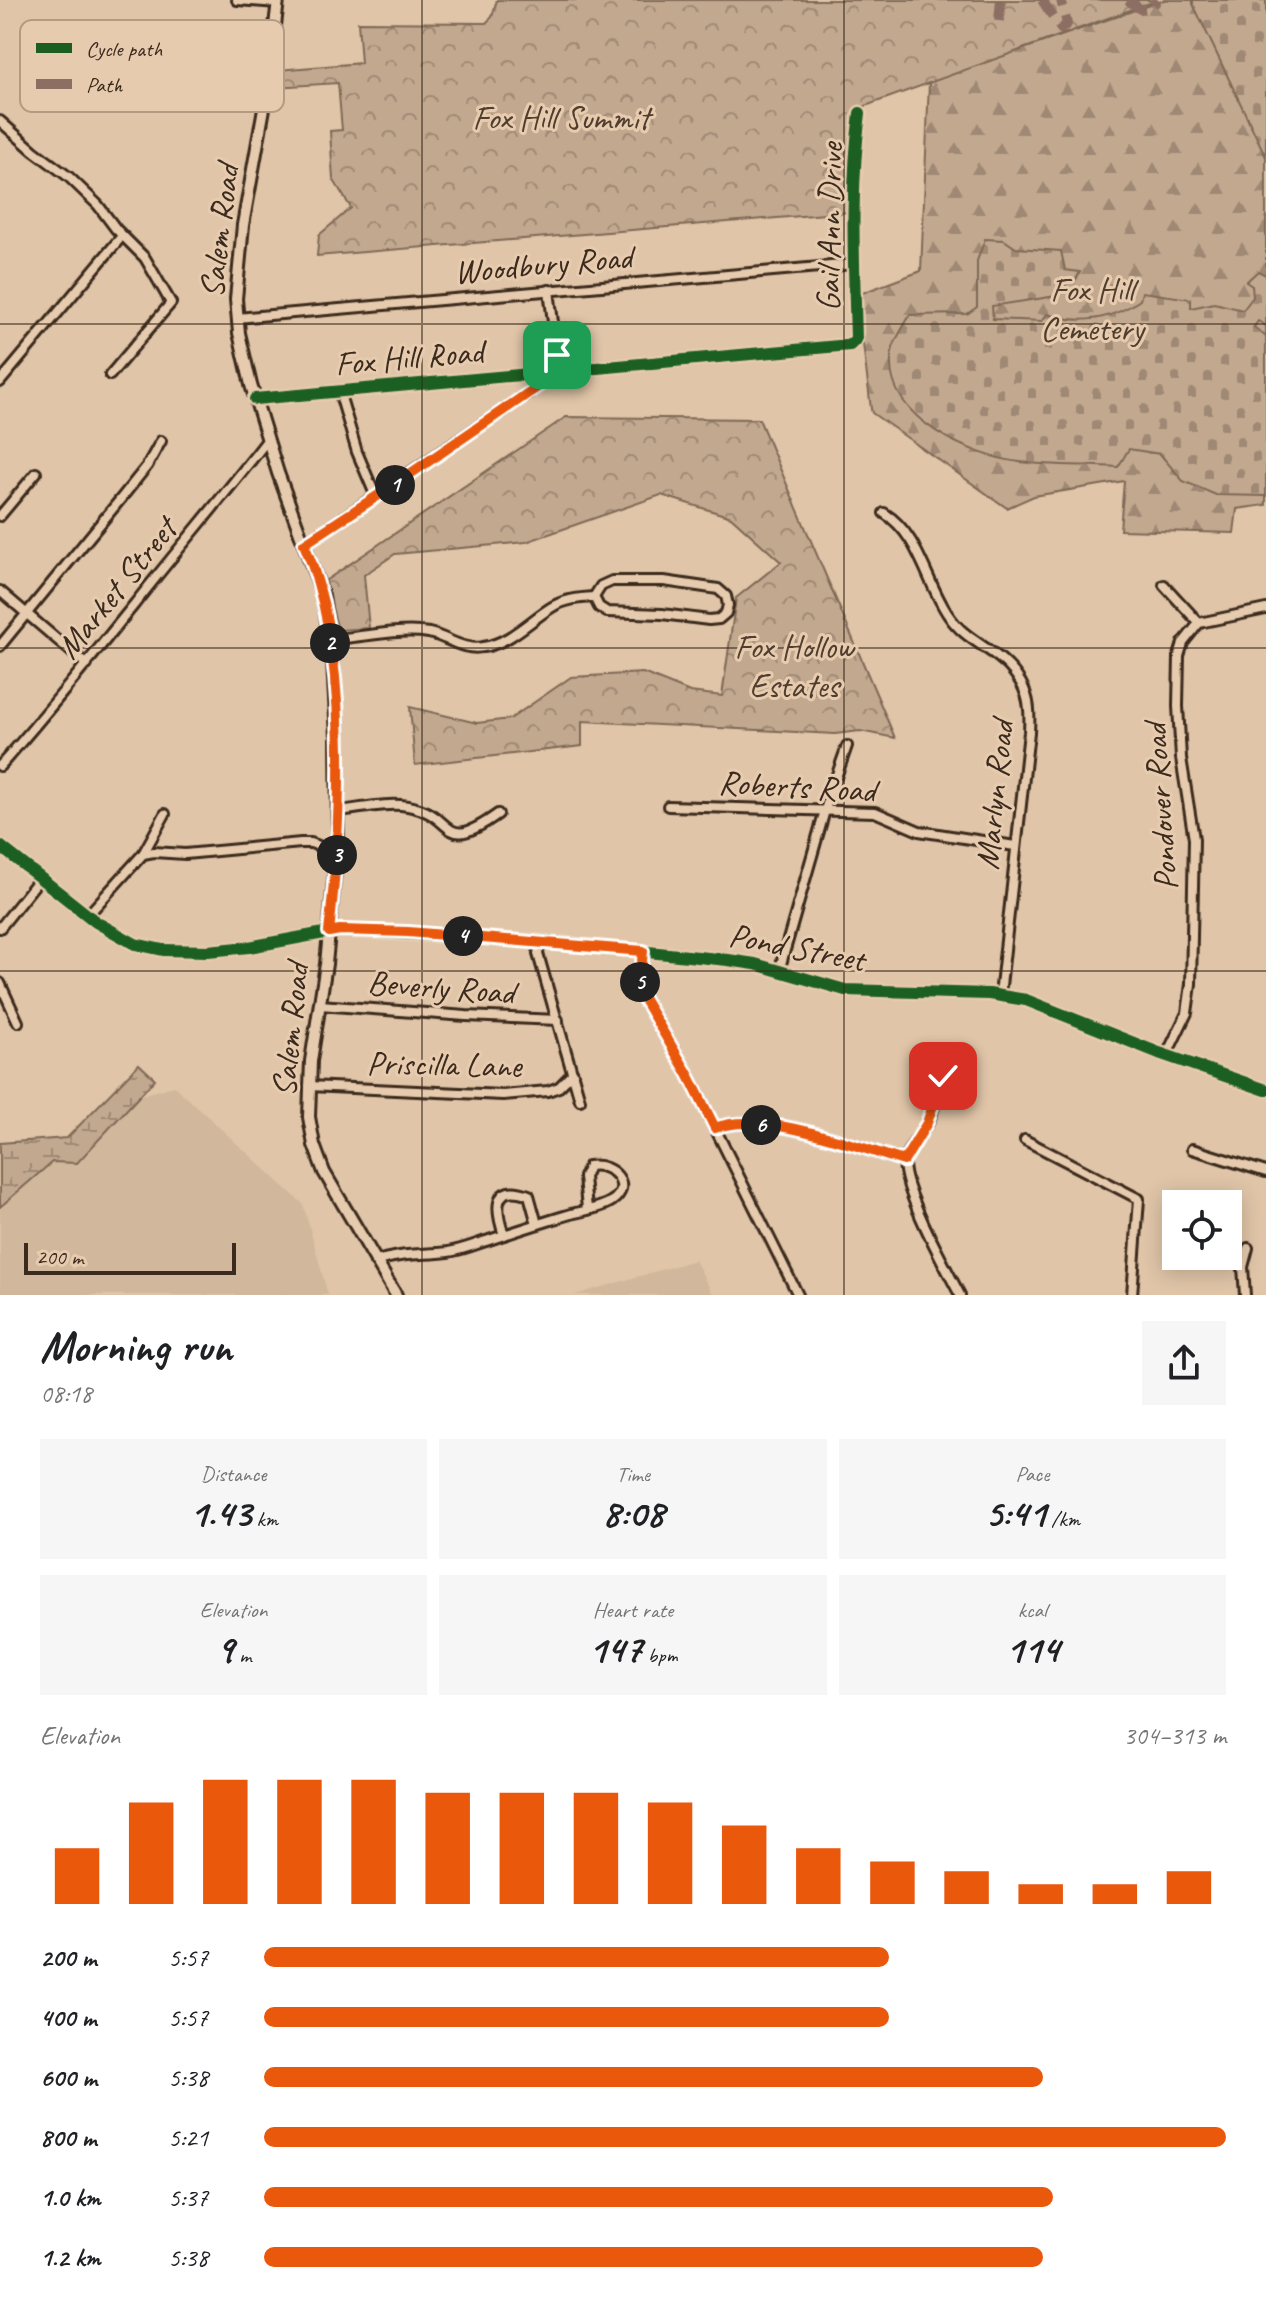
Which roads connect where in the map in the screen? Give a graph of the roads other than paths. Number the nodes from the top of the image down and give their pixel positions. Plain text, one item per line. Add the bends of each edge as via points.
1 (237, 0) edge
2 (278, 2) edge
3 (264, 112) edge
4 (860, 113) dead end
5 (1, 125) edge
6 (122, 236) junction
7 (854, 264) junction
8 (549, 290) junction
9 (237, 318) junction
10 (854, 342) joint
11 (552, 372) junction
12 (110, 375) dead end
13 (0, 382) edge
14 (339, 391) junction
15 (255, 399) junction
16 (268, 439) junction
17 (161, 441) dead end
18 (36, 473) dead end
19 (376, 497) junction
20 (884, 513) dead end
21 (0, 516) edge
22 (304, 544) junction
23 (1164, 585) dead end
24 (0, 591) edge
25 (594, 597) junction
26 (1266, 609) edge
27 (27, 613) junction
28 (1199, 623) junction
29 (330, 640) junction
30 (0, 646) edge
31 (87, 665) junction
32 (847, 746) dead end
33 (0, 766) edge
34 (668, 806) dead end
35 (825, 810) junction
36 (338, 811) junction
37 (165, 814) dead end
38 (498, 814) dead end
39 (0, 846) edge
40 (1015, 846) junction
41 (337, 853) junction
42 (143, 854) junction
43 (40, 878) junction
44 (87, 916) junction
45 (0, 928) edge
46 (329, 932) junction
47 (540, 941) junction
48 (643, 951) junction
49 (779, 971) junction
50 (0, 983) edge
51 (1000, 995) junction
52 (320, 1005) junction
53 (558, 1020) junction
54 (18, 1022) dead end
55 (1166, 1056) junction
56 (573, 1073) junction
57 (943, 1076) dead end
58 (309, 1086) junction
59 (1266, 1090) edge
60 (580, 1100) dead end
61 (715, 1128) junction
62 (1025, 1140) dead end
63 (1192, 1149) dead end
64 (904, 1161) junction
65 (1266, 1172) edge
66 (587, 1209) junction
67 (537, 1224) junction
68 (504, 1235) junction
69 (1248, 1248) dead end
70 (375, 1262) junction
71 (396, 1295) edge
72 (798, 1295) edge
73 (960, 1295) edge
74 (1132, 1295) edge
75 (1245, 1295) edge

1 - 2 street
3 - 9 main road, Salem Road via 243,225
4 - 7 street, Gail Ann Drive
5 - 6 street via 82,189
6 - 12 street via 145,258 171,303
6 - 13 street
7 - 8 street, Woodbury Road
7 - 10 street, Gail Ann Drive
8 - 9 street, Woodbury Road
8 - 11 street via 557,346
9 - 15 main road, Salem Road
10 - 11 street, Fox Hill Road
11 - 14 street, Fox Hill Road
11 - 19 street
14 - 15 street, Fox Hill Road
14 - 19 street
15 - 16 main road, Salem Road
16 - 22 main road, Salem Road
16 - 31 street, Market Street
17 - 27 street via 147,466
18 - 21 street
19 - 22 street
20 - 40 street, Marlyn Road via 904,529 953,622 1004,659 1026,692 1029,732
22 - 29 main road, Salem Road via 323,596
23 - 28 street
24 - 27 street
25 - 25 street via 612,581 664,581 718,589 728,605 719,619 709,620 607,612
25 - 29 street via 553,607 512,636 484,647 421,633
26 - 28 street
27 - 30 street
27 - 31 street
28 - 55 street, Pondover Road via 1183,643 1178,672 1181,758 1194,839 1191,992
29 - 36 main road, Salem Road
31 - 33 street, Market Street
32 - 35 street
34 - 35 street, Roberts Road
35 - 40 street, Roberts Road via 875,812 919,831
35 - 49 street
36 - 38 street via 404,805 462,834
36 - 41 main road, Salem Road
37 - 42 street
39 - 43 street, Pond Street
40 - 51 street, Marlyn Road
41 - 42 street via 301,843
41 - 46 main road, Salem Road
42 - 44 street
43 - 44 street, Pond Street
43 - 45 street
44 - 46 street, Pond Street via 135,944 176,952 249,947
46 - 47 street, Pond Street
46 - 52 main road, Salem Road
47 - 48 street, Pond Street
47 - 53 street via 538,954
48 - 49 street, Pond Street
48 - 61 street via 643,998
49 - 51 street, Pond Street via 845,990
50 - 54 street
51 - 55 street, Pond Street via 1050,1009
52 - 53 street, Beverly Road
52 - 58 main road, Salem Road
53 - 56 street
55 - 59 street, Pond Street
56 - 58 street, Priscilla Lane via 548,1091 503,1095
56 - 60 street
57 - 64 street via 927,1123
58 - 70 main road, Salem Road via 317,1156
61 - 64 street via 739,1122 797,1130
61 - 72 street
62 - 74 street via 1139,1199
63 - 65 street
64 - 73 street via 909,1189
66 - 66 street via 584,1177 589,1166 614,1170 620,1192 612,1201
66 - 67 street
67 - 68 street
67 - 68 street via 529,1195 510,1193 496,1210
68 - 70 street via 451,1252
69 - 75 street
70 - 71 main road, Salem Road

